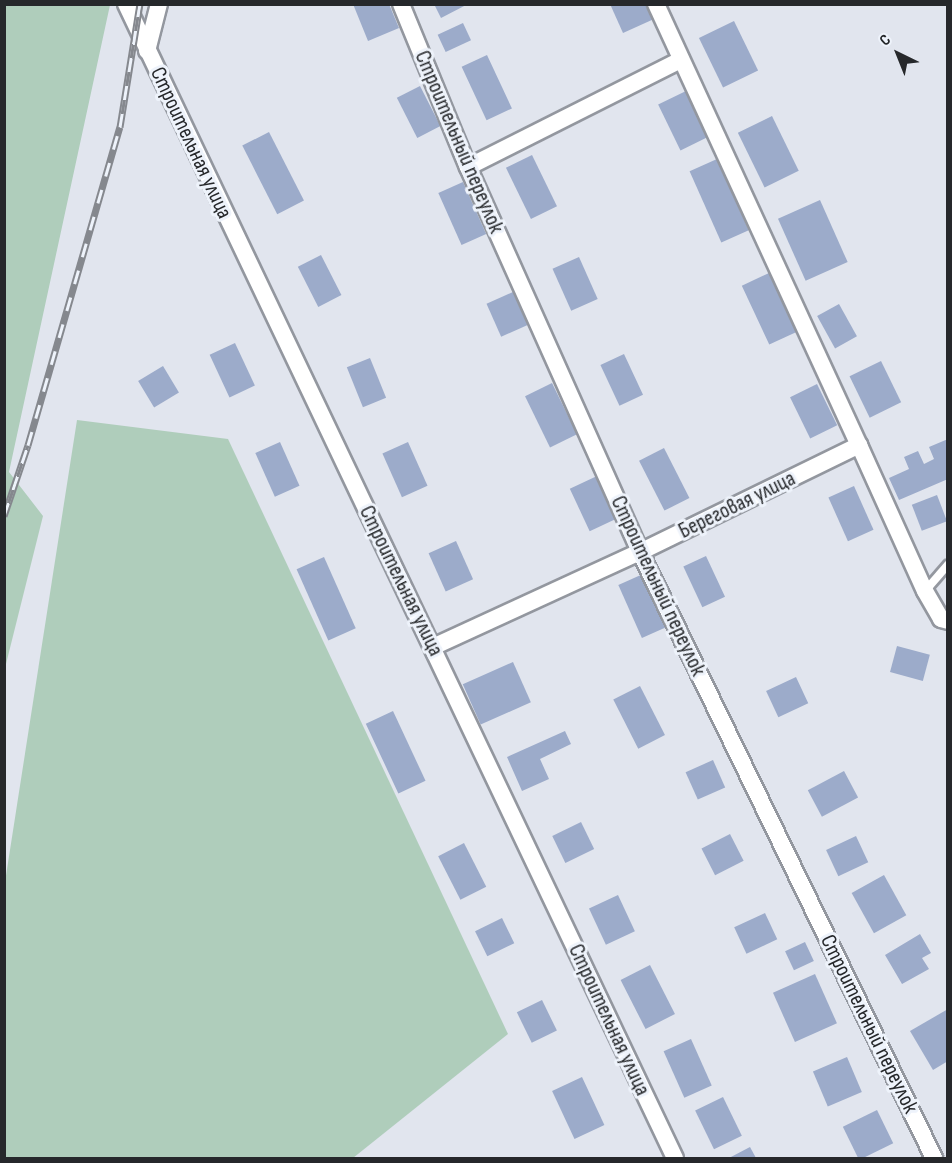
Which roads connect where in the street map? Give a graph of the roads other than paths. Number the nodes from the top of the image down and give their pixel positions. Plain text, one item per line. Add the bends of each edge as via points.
1 (126, 4) edge
2 (159, 4) edge
3 (401, 4) edge
4 (656, 4) edge
5 (147, 51) junction
6 (681, 60) junction
7 (468, 167) junction
8 (859, 445) junction
9 (640, 552) junction
10 (948, 566) edge
11 (925, 591) junction
12 (948, 621) edge
13 (433, 647) junction
14 (675, 1158) edge
15 (934, 1158) edge

1 - 5 street, Строительная улица
2 - 5 street
3 - 7 street, Строительный переулок
4 - 6 street
5 - 13 street, Строительная улица
6 - 7 street
6 - 8 street
7 - 9 street, Строительный переулок
8 - 9 street, Береговая улица
8 - 11 street
9 - 13 street, Береговая улица
9 - 15 street, Строительный переулок
10 - 11 lane
11 - 12 street via 942,619
13 - 14 street, Строительная улица

